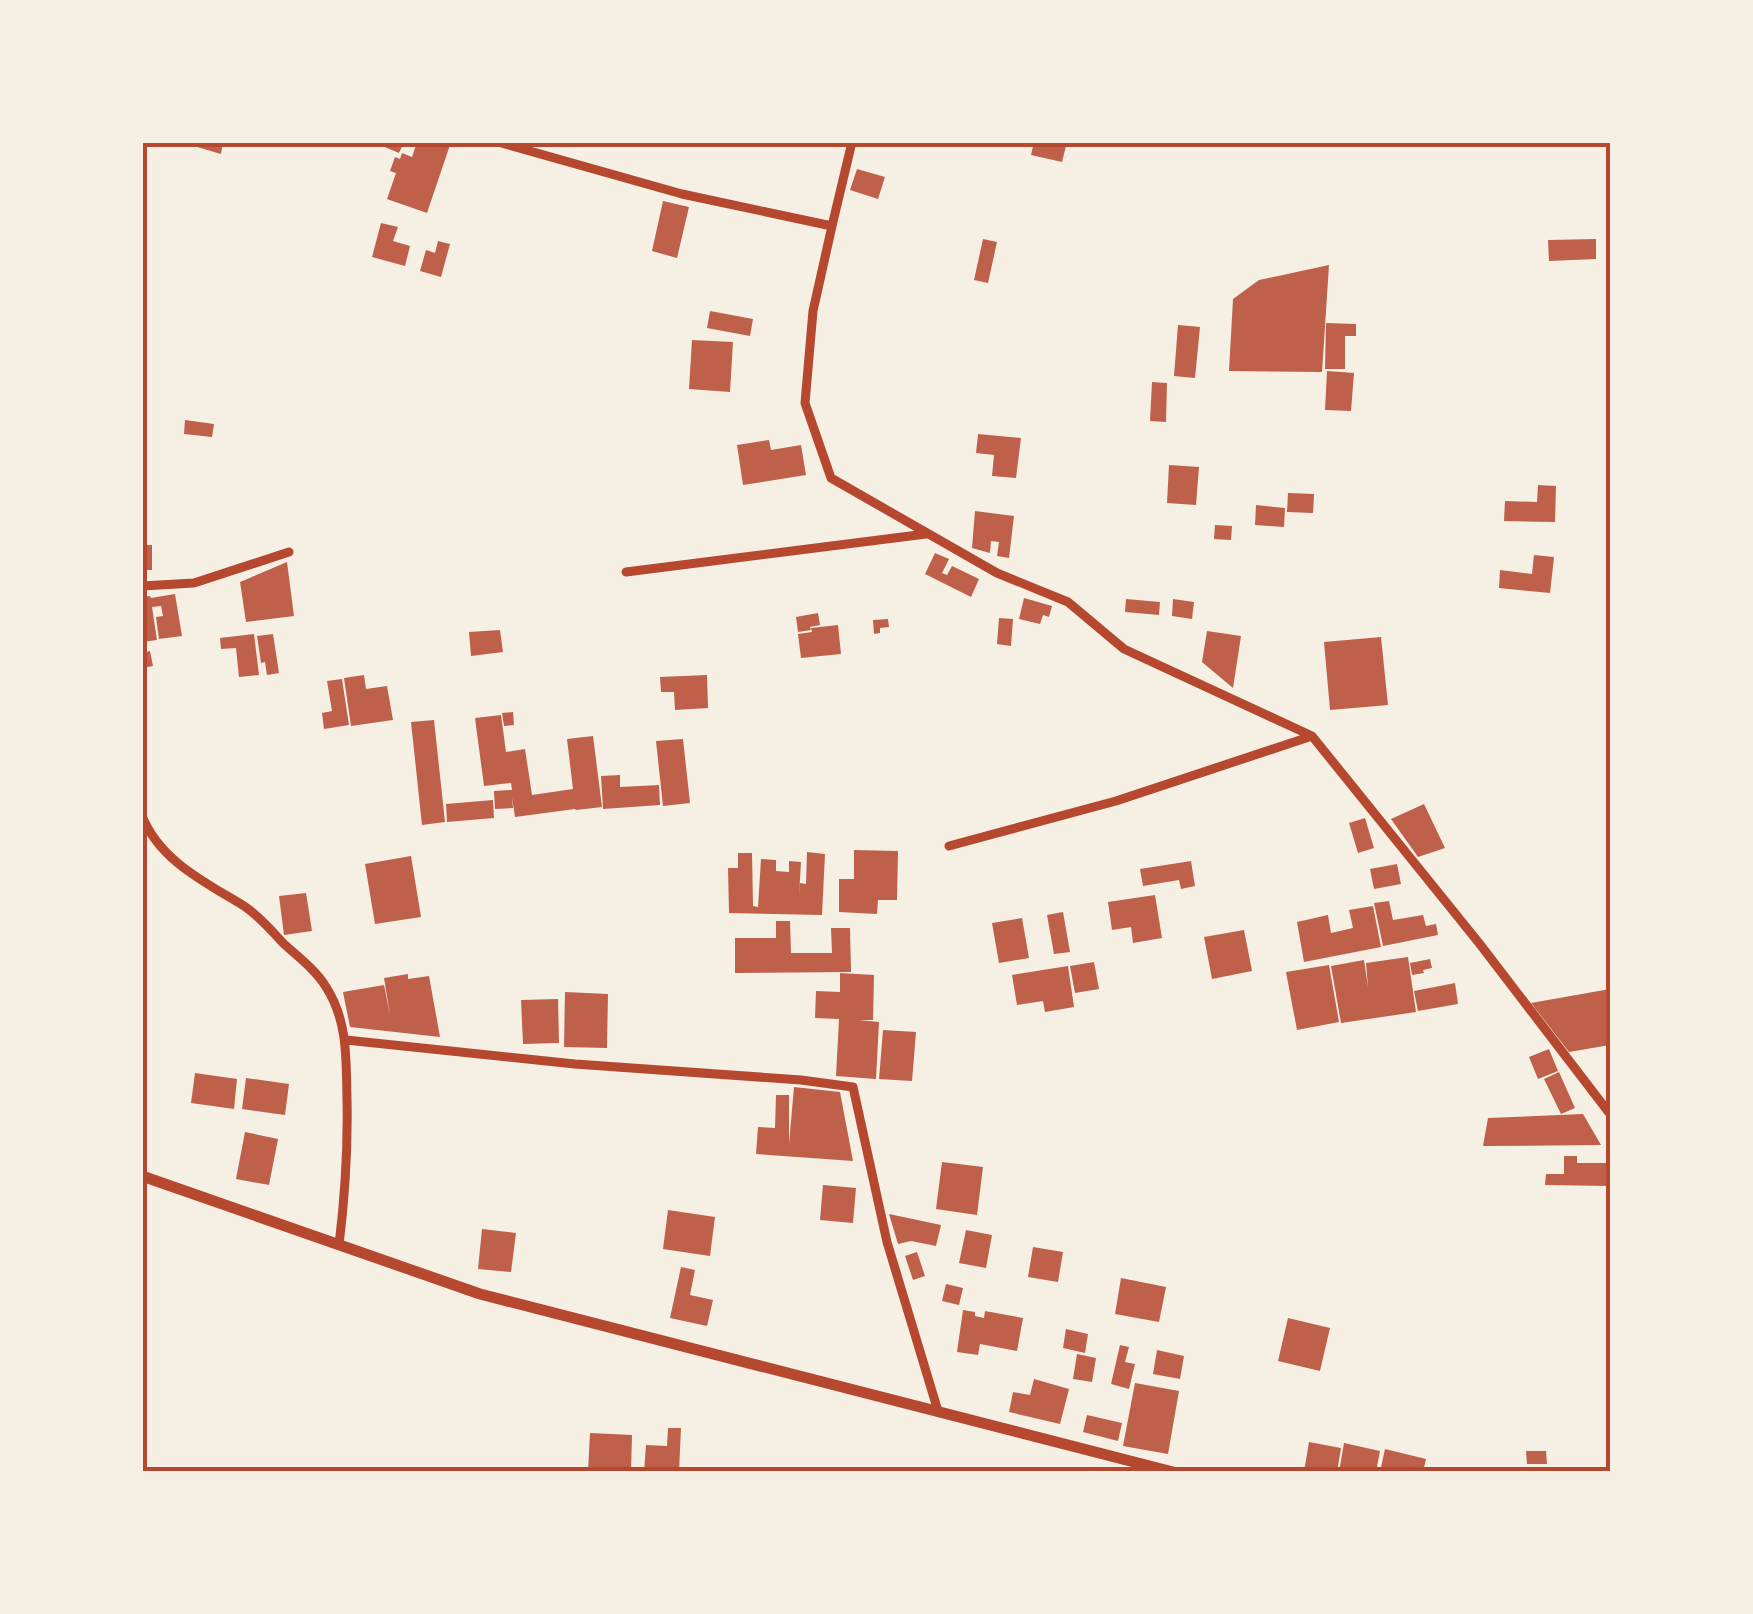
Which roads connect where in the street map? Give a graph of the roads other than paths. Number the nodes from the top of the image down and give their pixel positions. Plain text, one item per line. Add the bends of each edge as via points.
1 (498, 142) edge
2 (852, 142) edge
3 (832, 226) junction
4 (928, 534) junction
5 (289, 552) dead end
6 (626, 572) dead end
7 (142, 586) edge
8 (1312, 736) junction
9 (142, 816) edge
10 (949, 846) dead end
11 (346, 1040) junction
12 (1610, 1114) edge
13 (142, 1176) edge
14 (339, 1245) junction
15 (938, 1411) junction
16 (1169, 1471) edge

1 - 3 street via 682,194
2 - 3 street
3 - 4 street via 813,311 805,403 831,478
4 - 6 street
4 - 8 street via 1068,602 1124,649
5 - 7 street via 194,583
8 - 10 street via 1116,801
8 - 12 street
9 - 11 street via 167,855 252,911 325,984
11 - 14 street via 346,1193
11 - 15 street via 852,1087 887,1242
13 - 14 street
14 - 15 street via 480,1294
15 - 16 street

